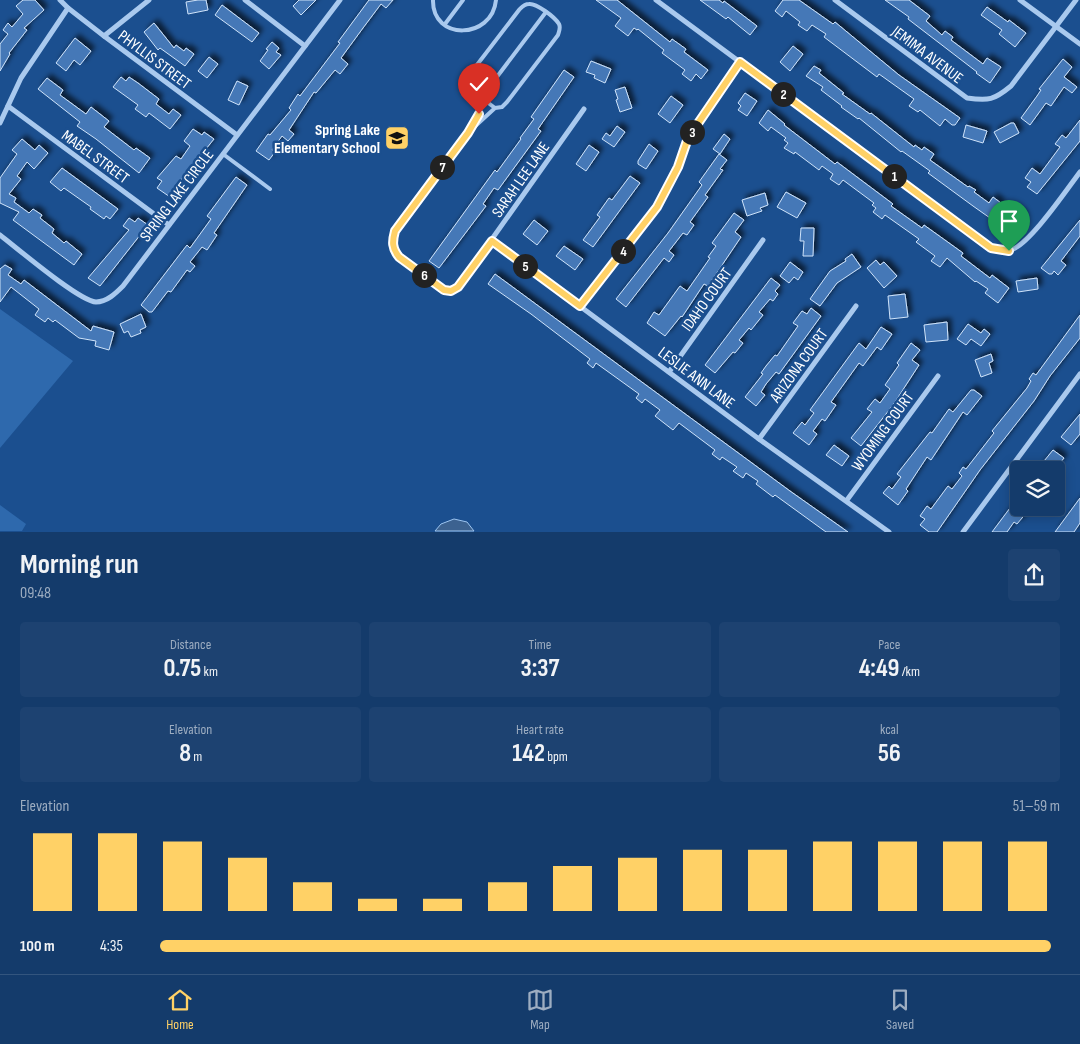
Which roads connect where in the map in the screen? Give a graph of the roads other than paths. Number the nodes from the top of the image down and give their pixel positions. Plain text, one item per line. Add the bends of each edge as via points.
1 (60, 0) edge
2 (149, 0) edge
3 (245, 0) edge
4 (340, 0) edge
5 (432, 0) edge
6 (463, 0) edge
7 (496, 0) edge
8 (656, 0) edge
9 (834, 0) edge
10 (1020, 0) edge
11 (1076, 0) edge
12 (68, 8) junction
13 (546, 12) junction
14 (444, 24) junction
15 (1056, 26) junction
16 (104, 36) junction
17 (1080, 44) edge
18 (305, 46) junction
19 (740, 62) junction
20 (481, 98) junction
21 (8, 106) junction
22 (495, 108) junction
23 (584, 109) dead end
24 (0, 123) edge
25 (468, 133) junction
26 (237, 135) junction
27 (224, 154) junction
28 (1080, 172) edge
29 (270, 189) dead end
30 (169, 225) junction
31 (0, 235) edge
32 (763, 240) dead end
33 (492, 241) junction
34 (458, 287) joint
35 (580, 306) junction
36 (856, 306) dead end
37 (669, 372) junction
38 (1080, 374) edge
39 (938, 376) dead end
40 (759, 439) junction
41 (847, 500) junction
42 (889, 532) edge
43 (963, 532) edge

1 - 12 street, PHYLLIS STREET
2 - 16 street
3 - 18 street
4 - 18 street, SPRING LAKE CIRCLE
5 - 14 lane via 433,8
6 - 14 lane
7 - 14 lane via 492,13 477,28 461,31
8 - 19 street
9 - 15 street, JEMIMA AVENUE via 967,98 986,101 1011,86
10 - 15 street
11 - 15 street
12 - 16 street, PHYLLIS STREET
12 - 21 street via 21,78
13 - 20 lane
13 - 20 lane via 530,3 524,5 470,74 471,90
13 - 22 lane via 558,23 558,35 508,102
15 - 17 street
16 - 26 street, PHYLLIS STREET
18 - 26 street, SPRING LAKE CIRCLE
19 - 28 street via 991,248 1009,251 1019,247
19 - 35 street via 688,138 678,167 657,207
20 - 22 lane
20 - 25 lane via 479,114
21 - 24 street
21 - 30 street, MABEL STREET
22 - 25 lane
23 - 33 street, SARAH LEE LANE
25 - 34 lane via 395,231 392,241 399,257 444,290
26 - 27 street, SPRING LAKE CIRCLE
27 - 29 lane
27 - 30 street, SPRING LAKE CIRCLE
30 - 31 street, SPRING LAKE CIRCLE via 123,286 110,297 97,302 80,297
32 - 37 street, IDAHO COURT
33 - 34 street, SARAH LEE LANE
33 - 35 street, LESLIE ANN LANE
35 - 37 street, LESLIE ANN LANE
36 - 40 street, ARIZONA COURT
37 - 40 street, LESLIE ANN LANE
38 - 43 street
39 - 41 street, WYOMING COURT
40 - 41 street, LESLIE ANN LANE
41 - 42 street, LESLIE ANN LANE

